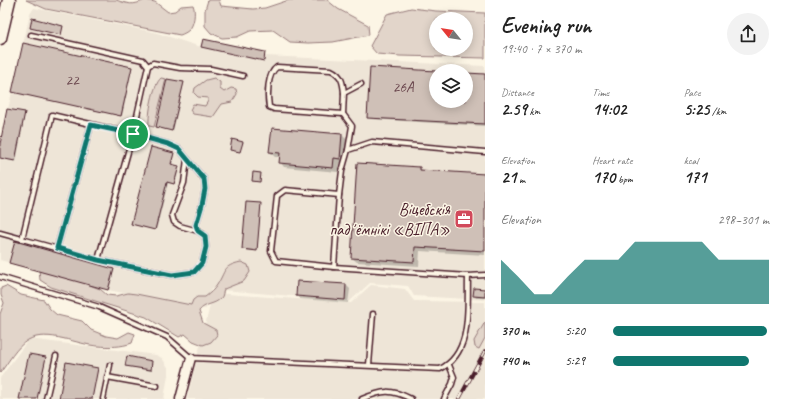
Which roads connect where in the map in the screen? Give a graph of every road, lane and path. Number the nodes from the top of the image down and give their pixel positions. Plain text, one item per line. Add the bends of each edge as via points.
1 (9, 0) edge
2 (31, 35) dead end
3 (0, 38) edge
4 (148, 66) junction
5 (243, 76) dead end
6 (361, 84) dead end
7 (344, 93) junction
8 (343, 114) junction
9 (91, 125) junction
10 (133, 134) junction
11 (348, 150) junction
12 (485, 152) edge
13 (187, 159) junction
14 (339, 195) junction
15 (198, 231) junction
16 (0, 232) edge
17 (22, 239) junction
18 (57, 248) junction
19 (98, 260) junction
20 (334, 267) junction
21 (485, 275) edge
22 (468, 276) junction
23 (0, 277) edge
24 (373, 314) dead end
25 (56, 356) dead end
26 (191, 358) junction
27 (449, 364) junction
28 (110, 365) dead end
29 (369, 365) junction
30 (107, 376) junction
31 (156, 386) dead end
32 (46, 399) edge
33 (103, 399) edge
34 (180, 399) edge
35 (362, 399) edge
36 (411, 399) edge
37 (444, 399) edge

1 - 3 main road
2 - 4 lane via 143,60
4 - 5 lane via 153,64 211,69
4 - 10 lane
6 - 7 lane
7 - 8 lane
7 - 8 lane via 342,79 331,70 277,67 270,76 269,107
8 - 11 lane via 352,126
9 - 10 lane
9 - 17 lane via 52,115
9 - 18 lane
10 - 13 lane via 173,146
10 - 19 lane
11 - 12 lane via 372,142
11 - 14 lane
13 - 15 lane via 204,179 204,197 196,225
13 - 15 lane via 184,183 172,215 174,222 180,226
14 - 20 lane
14 - 20 lane via 285,190 277,196 271,251 276,261
15 - 19 lane via 205,236 206,247 202,263 194,272 172,275
16 - 17 lane
17 - 18 lane
18 - 19 lane
20 - 22 lane
21 - 22 lane
22 - 27 lane via 468,320 457,355
23 - 26 lane via 99,307 167,337
24 - 29 lane
25 - 32 lane
26 - 29 lane
26 - 34 street
27 - 29 lane via 440,369
27 - 37 lane via 454,377
28 - 30 lane
30 - 31 lane
30 - 33 lane
35 - 36 lane via 392,391

